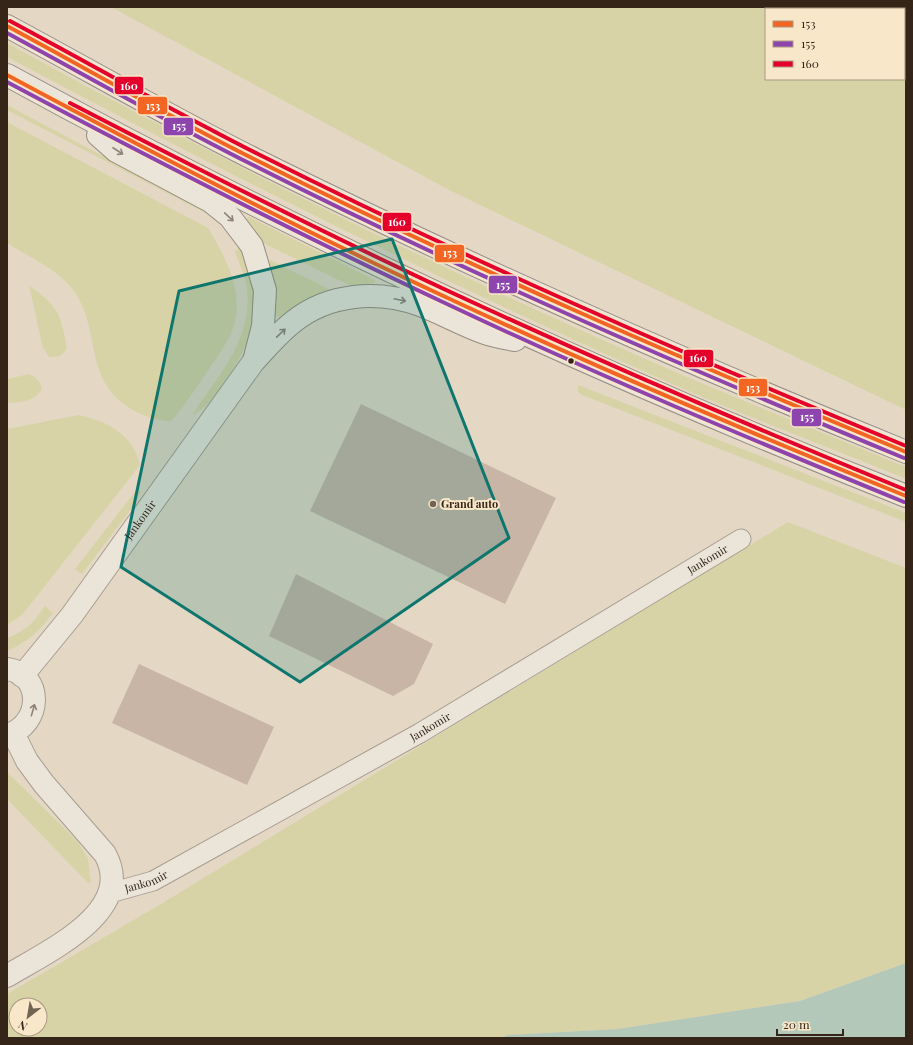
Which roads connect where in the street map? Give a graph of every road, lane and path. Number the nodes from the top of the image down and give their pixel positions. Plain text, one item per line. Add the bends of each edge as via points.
1 (7, 26) edge
2 (7, 75) edge
3 (67, 108) junction
4 (562, 351) junction
5 (254, 361) junction
6 (906, 452) edge
7 (906, 496) edge
8 (740, 539) dead end
9 (15, 673) edge
10 (10, 734) edge
11 (110, 893) junction
12 (7, 976) edge

1 - 6 main road via 252,158 482,268 637,338
2 - 3 main road
3 - 4 main road via 297,226
3 -> 5 main road via 116,151 210,201 241,230 252,246 264,290 263,326
5 -> 4 main road via 278,335 308,312 329,302 354,296 402,299 483,333
4 - 7 main road via 702,413
5 - 9 main road, Jankomir via 54,640
8 - 11 street, Jankomir via 420,733 153,881
10 -> 9 main road, Jankomir via 28,722 35,702 33,691
10 - 11 main road, Jankomir via 44,784 105,854 112,879
11 - 12 main road, Jankomir via 102,907 72,937

